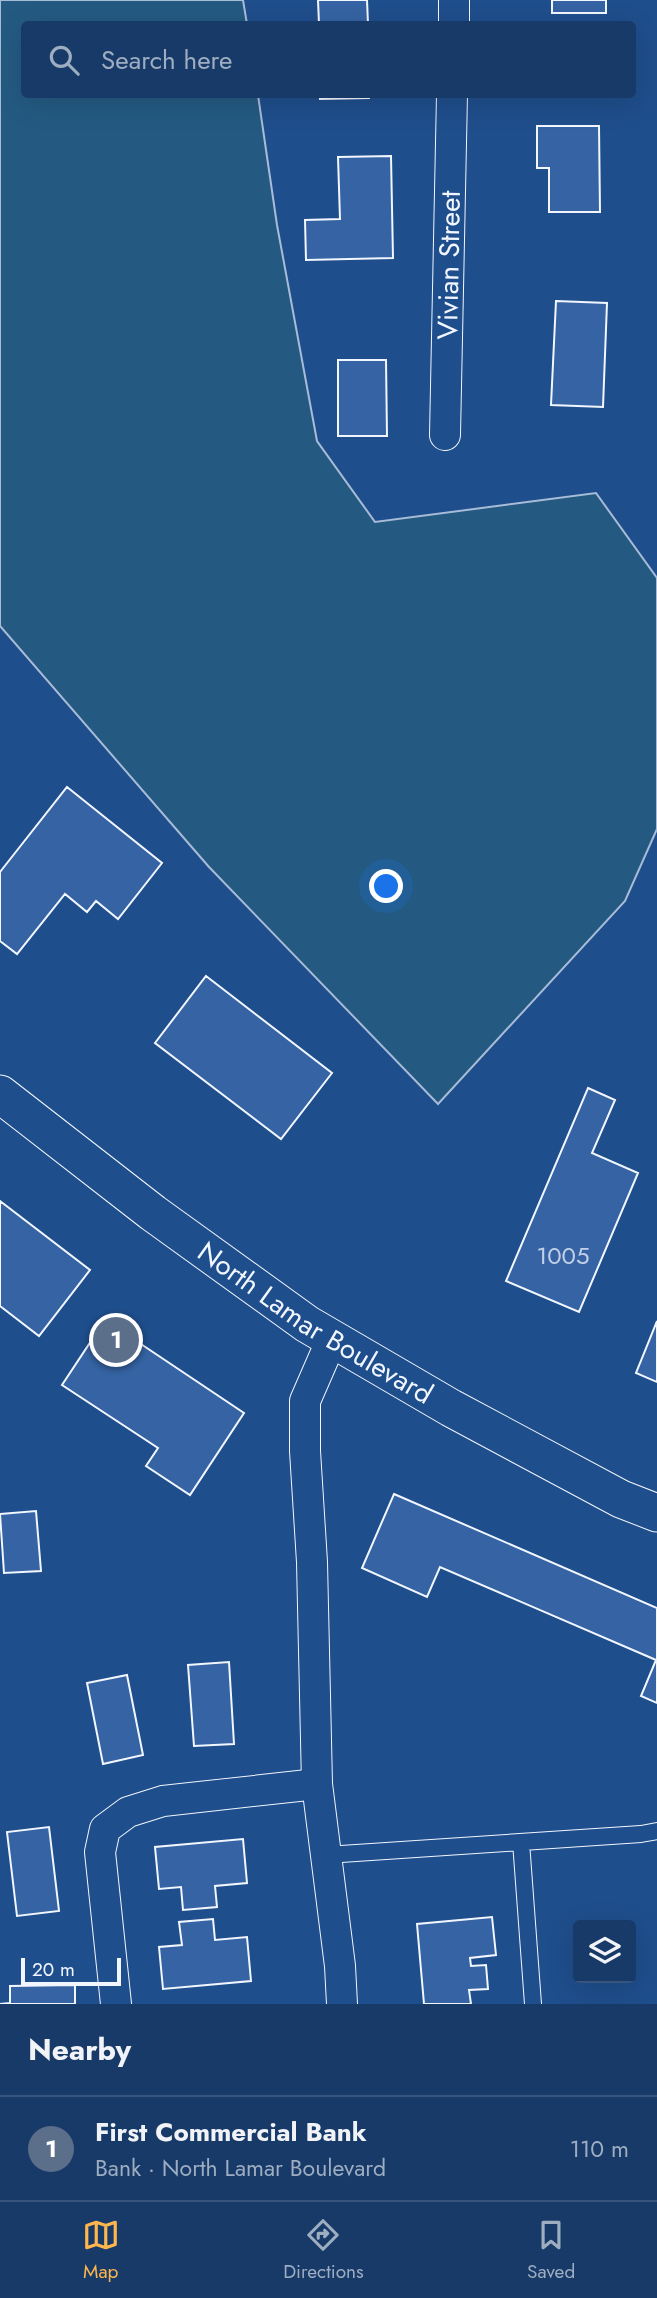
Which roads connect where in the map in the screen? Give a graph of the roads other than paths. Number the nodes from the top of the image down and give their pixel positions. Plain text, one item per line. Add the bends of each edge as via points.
1 (454, 0) edge
2 (454, 21) edge
3 (452, 98) edge
4 (445, 435) dead end
5 (0, 1094) edge
6 (332, 1339) junction
7 (657, 1513) edge
8 (317, 1784) junction
9 (657, 1831) edge
10 (521, 1842) junction
11 (326, 1855) junction
12 (116, 2004) edge
13 (342, 2004) edge
14 (533, 2004) edge

1 - 2 street
3 - 4 street, Vivian Street
5 - 6 street, North Lamar Boulevard via 186,1238
6 - 7 street, North Lamar Boulevard via 451,1408 621,1499
6 - 8 street via 305,1401
8 - 11 street
8 - 12 street via 163,1801 128,1812 105,1829 100,1852
9 - 10 lane
10 - 11 lane
10 - 14 lane
11 - 13 street

